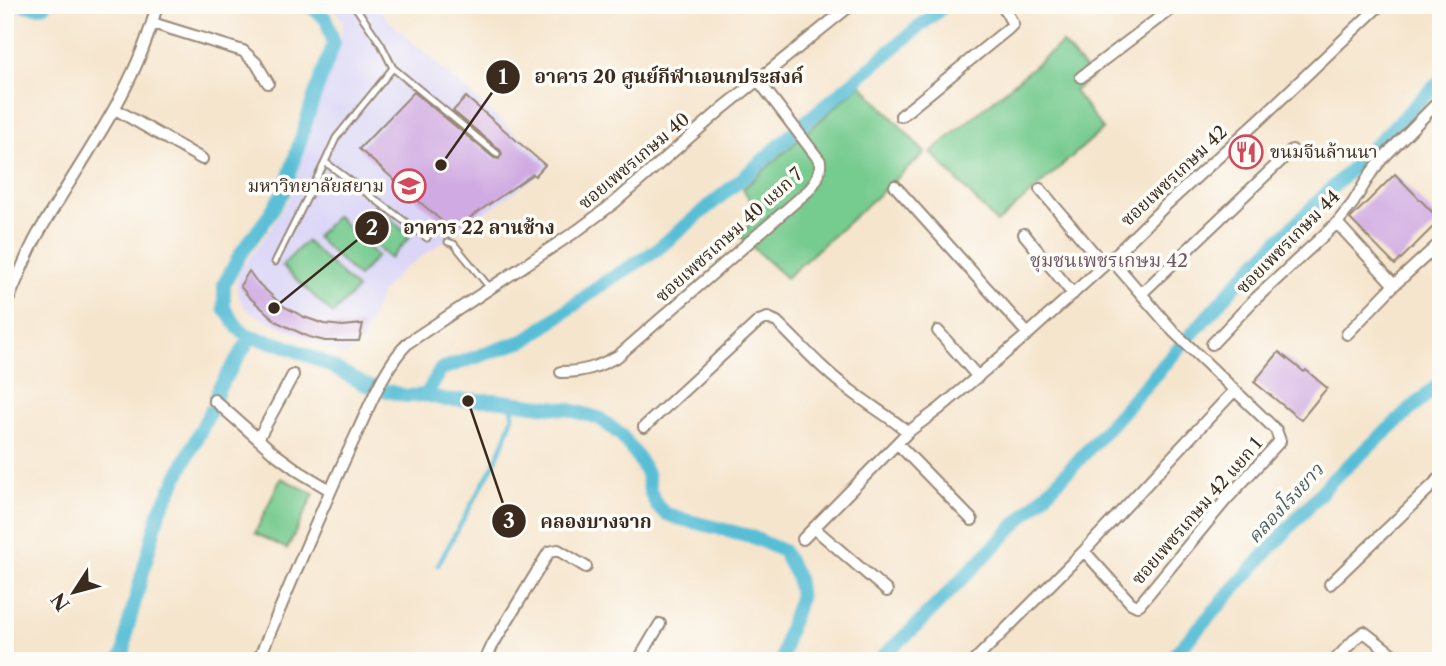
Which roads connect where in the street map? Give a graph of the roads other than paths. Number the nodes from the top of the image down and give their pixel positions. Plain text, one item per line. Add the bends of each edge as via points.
1 (157, 5) edge
2 (365, 5) edge
3 (851, 5) edge
4 (1002, 5) edge
5 (1176, 5) edge
6 (1380, 5) edge
7 (356, 8) edge
8 (152, 23) junction
9 (393, 68) junction
10 (1081, 77) dead end
11 (758, 80) junction
12 (268, 83) dead end
13 (1441, 99) edge
14 (115, 109) junction
15 (901, 116) dead end
16 (1292, 150) dead end
17 (498, 154) dead end
18 (202, 159) dead end
19 (326, 162) junction
20 (895, 186) dead end
21 (1040, 189) dead end
22 (1337, 223) junction
23 (1024, 234) dead end
24 (427, 238) dead end
25 (448, 242) dead end
26 (1441, 242) edge
27 (275, 262) dead end
28 (1107, 262) junction
29 (1394, 285) junction
30 (490, 288) junction
31 (1073, 294) junction
32 (1141, 295) junction
33 (5, 307) edge
34 (938, 331) dead end
35 (1028, 334) junction
36 (1347, 334) dead end
37 (1212, 344) dead end
38 (561, 372) dead end
39 (293, 375) dead end
40 (978, 377) junction
41 (1234, 391) junction
42 (214, 400) dead end
43 (644, 427) dead end
44 (908, 432) junction
45 (258, 439) junction
46 (898, 444) junction
47 (1441, 477) edge
48 (330, 490) junction
49 (972, 520) dead end
50 (814, 528) junction
51 (803, 538) dead end
52 (1084, 551) junction
53 (586, 567) dead end
54 (1330, 584) dead end
55 (887, 591) dead end
56 (660, 624) dead end
57 (258, 661) edge
58 (485, 661) edge
59 (638, 661) edge
60 (974, 661) edge
61 (1334, 661) edge
62 (1401, 661) edge

1 - 8 street
2 - 7 lane
3 - 11 street, ซอยเพชรเกษม 40
4 - 15 street via 1013,24 1008,30
5 - 10 street
6 - 28 street, ซอยเพชรเกษม 42
7 - 9 lane
8 - 12 street via 243,51
8 - 14 street
9 - 17 lane
9 - 19 lane via 336,138
11 - 30 street, ซอยเพชรเกษม 40 via 614,203
11 - 38 street, ซอยเพชรเกษม 40 แยก 7 via 820,161 818,179 618,356 597,368
13 - 22 street, ซอยเพชรเกษม 44 via 1382,159
14 - 18 street
14 - 33 street via 37,236
16 - 32 street
19 - 24 lane
19 - 27 lane
20 - 35 street
21 - 28 street, ซอยเพชรเกษม 42 แยก 1
22 - 29 street
22 - 37 street, ซอยเพชรเกษม 44
23 - 31 street
25 - 30 lane
26 - 29 street
28 - 31 street, ซอยเพชรเกษม 42
28 - 32 street, ซอยเพชรเกษม 42 แยก 1
29 - 36 street
30 - 48 street, ซอยเพชรเกษม 40 via 400,351
31 - 35 street, ซอยเพชรเกษม 42
32 - 41 street, ซอยเพชรเกษม 42 แยก 1
34 - 40 street
35 - 40 street, ซอยเพชรเกษม 42
39 - 45 street
40 - 44 street, ซอยเพชรเกษม 42
41 - 52 street
41 - 52 street, ซอยเพชรเกษม 42 แยก 1 via 1276,430 1280,441 1140,604 1131,603
42 - 45 street
43 - 44 street via 768,317 848,390
44 - 46 street, ซอยเพชรเกษม 42
45 - 48 street
46 - 49 street
46 - 50 street, ซอยเพชรเกษม 42
47 - 54 street
48 - 57 street, ซอยเพชรเกษม 40
50 - 51 street, ซอยเพชรเกษม 42
50 - 55 street
52 - 60 street
53 - 58 street via 558,550 549,552
56 - 59 street
61 - 62 street via 1364,632

